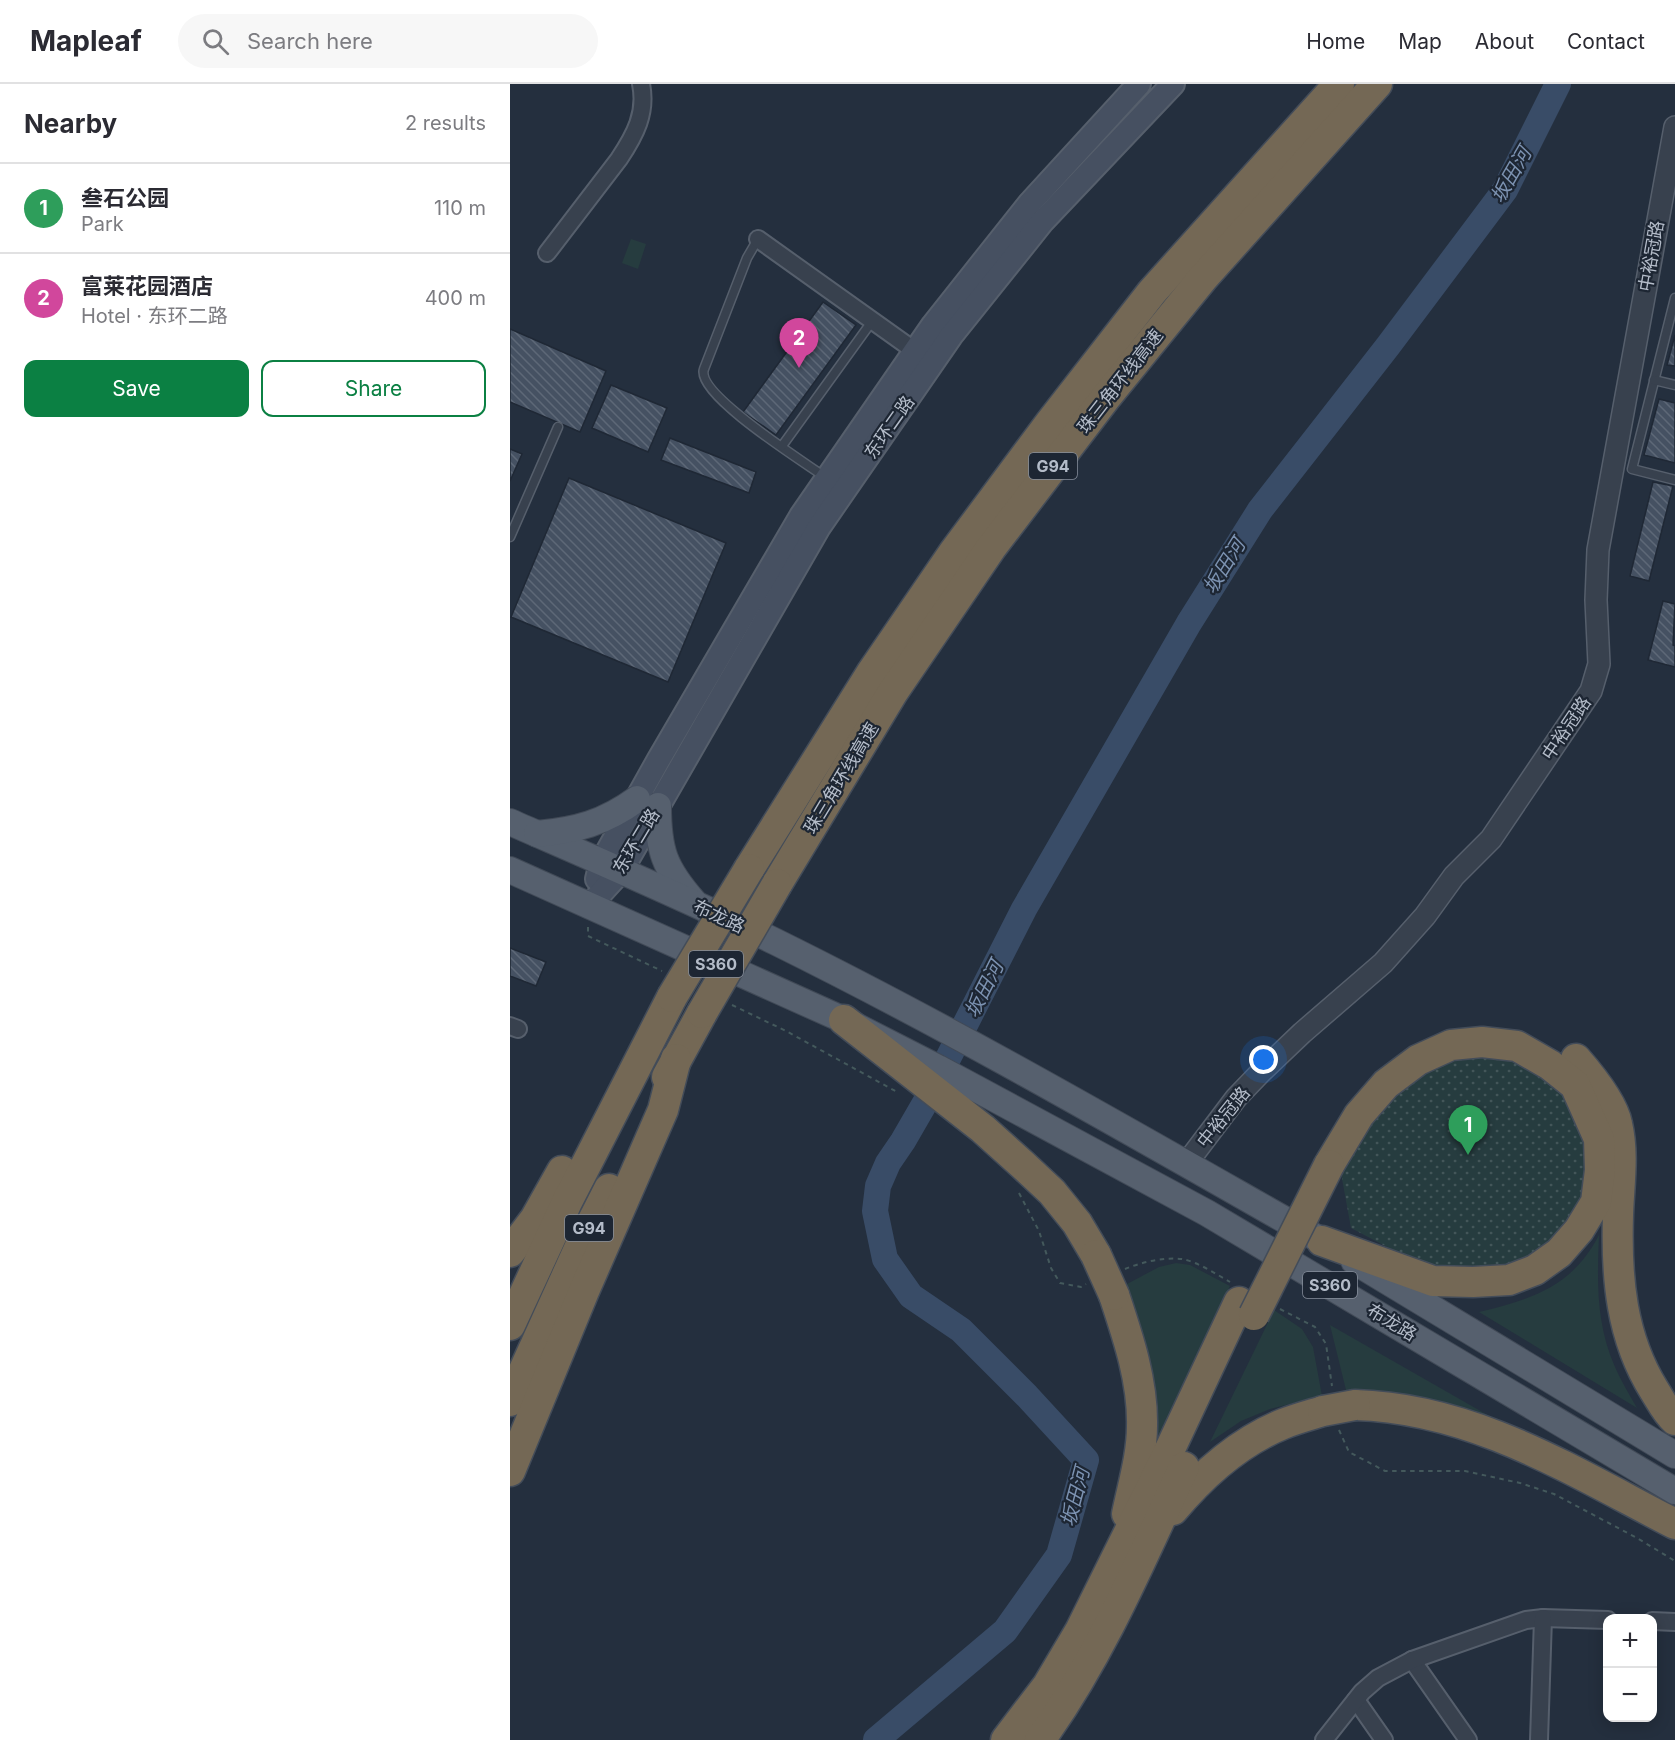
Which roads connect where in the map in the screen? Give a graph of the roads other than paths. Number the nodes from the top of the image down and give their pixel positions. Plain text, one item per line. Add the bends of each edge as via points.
1 (641, 84) edge
2 (1139, 84) edge
3 (1173, 84) edge
4 (1340, 84) edge
5 (1377, 84) edge
6 (1675, 127) edge
7 (758, 239) joint
8 (547, 252) dead end
9 (1675, 298) edge
10 (873, 320) junction
11 (915, 351) junction
12 (1654, 380) junction
13 (1675, 385) edge
14 (558, 427) dead end
15 (782, 446) junction
16 (827, 479) junction
17 (1675, 480) edge
18 (510, 537) edge
19 (647, 802) junction
20 (510, 822) edge
21 (537, 834) junction
22 (611, 867) junction
23 (510, 870) edge
24 (589, 906) junction
25 (698, 906) junction
26 (667, 984) junction
27 (844, 1020) junction
28 (676, 1059) junction
29 (1322, 1160) junction
30 (1186, 1164) junction
31 (1323, 1242) junction
32 (510, 1252) edge
33 (1252, 1302) junction
34 (510, 1325) edge
35 (510, 1401) edge
36 (1675, 1420) edge
37 (1675, 1455) edge
38 (510, 1471) edge
39 (1675, 1491) edge
40 (1675, 1524) edge
41 (1154, 1533) junction
42 (1116, 1561) junction
43 (1543, 1618) junction
44 (1603, 1620) edge
45 (1657, 1621) edge
46 (1675, 1622) edge
47 (1412, 1660) junction
48 (1356, 1700) junction
49 (1006, 1740) edge
50 (1040, 1740) edge
51 (1324, 1740) edge
52 (1384, 1740) edge
53 (1468, 1740) edge
54 (1539, 1740) edge

1 - 8 street via 642,117 629,143
2 - 11 main road, 东环二路 via 1029,204
3 - 19 main road, 东环二路 via 1042,221 951,336 819,527
4 - 26 highway, 珠三角环线高速 / G94, bridge via 1152,292 1050,423 954,552 872,672 749,869
5 - 28 highway, 珠三角环线高速 / G94, bridge via 1203,278 991,548 893,692 777,884 713,1007
6 - 30 street, 中裕冠路 via 1598,550 1599,664 1591,691 1491,839 1454,876 1383,963 1244,1090
7 - 10 street
7 - 15 lane via 702,374 725,405
9 - 12 lane
10 - 11 street
10 - 15 lane
11 - 16 main road, 东环二路
12 - 13 lane
12 - 17 lane via 1632,470
14 - 18 lane
15 - 16 lane
16 - 19 main road, 东环二路 via 801,516
19 - 21 main road via 578,829
19 - 22 main road, 东环二路
19 - 25 main road via 671,873
20 - 21 main road, 布龙路 / S360
21 - 22 main road, 布龙路 / S360
22 - 24 main road, 东环二路
22 - 25 main road, 布龙路 / S360
23 - 24 main road, S360
24 - 27 main road, S360
25 - 30 main road, 布龙路 / S360 via 924,1019
26 - 32 highway via 535,1219
26 - 34 highway, G94
27 - 39 main road, 布龙路 / S360 via 1207,1213
27 - 42 highway via 983,1129 1052,1192 1077,1223 1107,1275 1138,1381 1142,1427
28 - 35 highway, G94 via 583,1240
28 - 38 highway via 659,1120
29 - 31 highway via 1386,1084 1418,1060 1451,1045 1482,1042 1517,1046 1575,1085 1599,1139 1600,1170 1596,1202 1579,1230 1559,1253 1535,1270 1509,1280 1433,1281
29 - 33 highway
29 - 36 highway via 1340,1112 1370,1073 1400,1048 1436,1029 1478,1024 1514,1029 1543,1037 1577,1060 1602,1092 1617,1122 1621,1154 1617,1264 1630,1340 1645,1375
30 - 31 main road, 布龙路 / S360
31 - 37 main road, 布龙路 / S360
33 - 41 highway
33 - 42 highway
40 - 41 highway via 1523,1446 1472,1425 1388,1406 1337,1409 1283,1424 1250,1441 1189,1491
41 - 50 highway via 1080,1678
42 - 49 highway via 1066,1657
43 - 44 street
43 - 47 street via 1526,1620
43 - 54 street
45 - 46 street
47 - 48 street via 1378,1678
47 - 53 street
48 - 51 street
48 - 52 street

